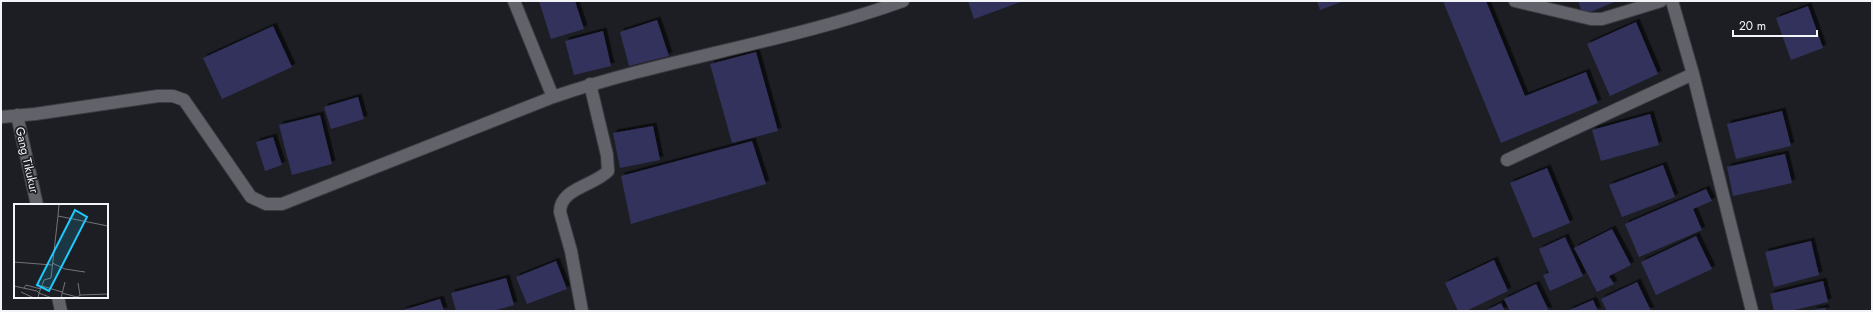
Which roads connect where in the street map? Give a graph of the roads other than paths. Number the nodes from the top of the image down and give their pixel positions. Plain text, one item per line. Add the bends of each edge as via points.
1 (514, 1) edge
2 (903, 1) edge
3 (1514, 1) edge
4 (1660, 1) edge
5 (1672, 1) edge
6 (1693, 74) junction
7 (590, 84) junction
8 (553, 97) junction
9 (17, 116) junction
10 (1, 117) edge
11 (1507, 160) dead end
12 (37, 204) edge
13 (58, 298) edge
14 (61, 311) edge
15 (582, 311) edge
16 (1752, 311) edge

1 - 8 street
2 - 7 street via 789,36
3 - 4 street via 1591,19 1602,19
5 - 6 street
6 - 11 street
6 - 16 street
7 - 8 street
7 - 15 street via 608,155 608,171 564,198 560,205
8 - 9 street via 282,204 266,204 251,197 184,100 172,96
9 - 10 street
9 - 12 street, Gang Tikukur
13 - 14 street

